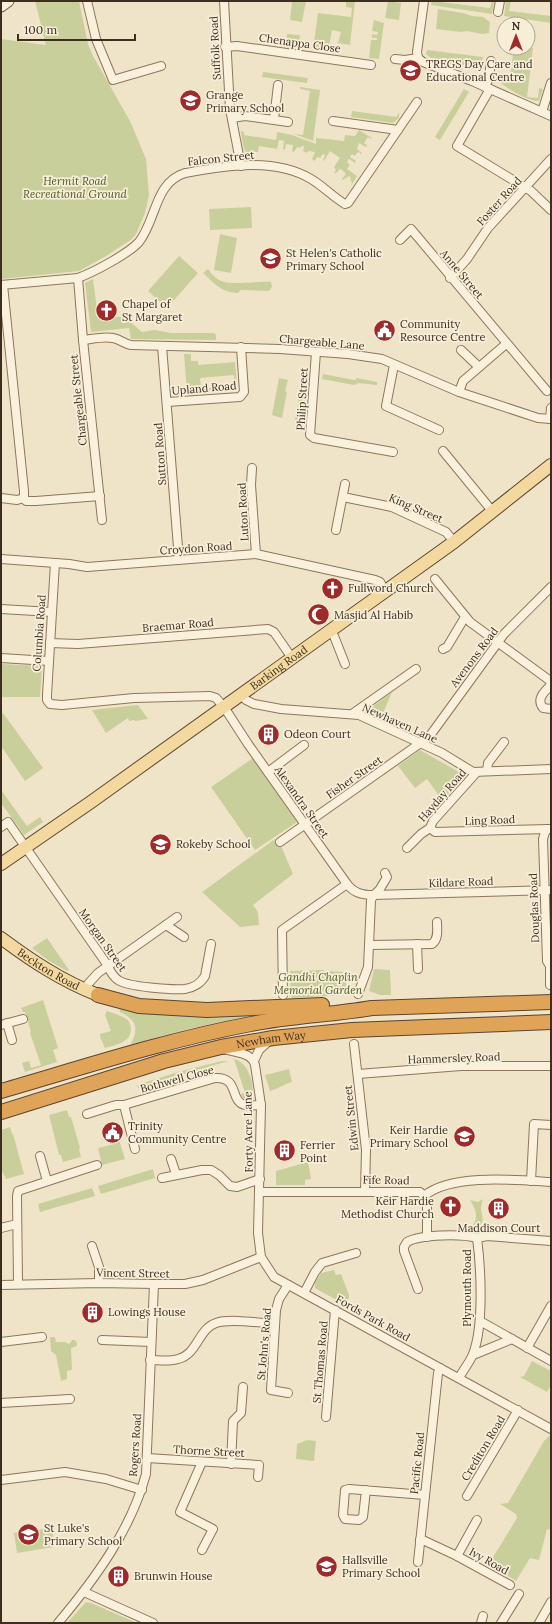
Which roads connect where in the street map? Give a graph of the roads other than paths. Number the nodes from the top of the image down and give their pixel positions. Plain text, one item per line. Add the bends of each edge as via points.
1 (87, 1) edge
2 (224, 1) edge
3 (424, 1) edge
4 (500, 1) edge
5 (498, 12) dead end
6 (225, 47) junction
7 (418, 58) junction
8 (395, 59) dead end
9 (491, 61) dead end
10 (371, 64) dead end
11 (162, 66) dead end
12 (551, 83) edge
13 (278, 85) dead end
14 (487, 88) junction
15 (417, 102) dead end
16 (542, 112) junction
17 (551, 116) edge
18 (232, 118) junction
19 (274, 119) junction
20 (333, 121) dead end
21 (288, 122) dead end
22 (398, 130) junction
23 (551, 159) edge
24 (241, 166) junction
25 (526, 187) junction
26 (551, 210) edge
27 (400, 240) dead end
28 (78, 278) junction
29 (450, 278) junction
30 (2, 285) edge
31 (83, 340) junction
32 (506, 344) junction
33 (162, 346) junction
34 (241, 347) junction
35 (461, 350) dead end
36 (316, 352) junction
37 (394, 365) junction
38 (479, 367) junction
39 (548, 391) dead end
40 (459, 392) junction
41 (167, 402) junction
42 (551, 408) edge
43 (550, 419) edge
44 (439, 430) dead end
45 (443, 451) dead end
46 (393, 452) dead end
47 (551, 465) edge
48 (252, 468) dead end
49 (345, 484) dead end
50 (100, 496) junction
51 (343, 497) junction
52 (1, 498) edge
53 (24, 498) junction
54 (493, 512) junction
55 (102, 520) dead end
56 (336, 530) dead end
57 (454, 542) junction
58 (256, 554) junction
59 (1, 559) edge
60 (179, 560) junction
61 (55, 563) junction
62 (435, 578) dead end
63 (551, 587) edge
64 (386, 591) junction
65 (1, 609) edge
66 (52, 612) junction
67 (465, 617) junction
68 (330, 630) junction
69 (498, 642) junction
70 (50, 643) junction
71 (443, 649) dead end
72 (1, 658) edge
73 (292, 658) junction
74 (49, 661) junction
75 (345, 664) dead end
76 (416, 669) dead end
77 (551, 684) edge
78 (241, 695) junction
79 (224, 707) junction
80 (551, 709) edge
81 (352, 714) junction
82 (504, 742) dead end
83 (420, 743) junction
84 (304, 745) dead end
85 (551, 769) edge
86 (487, 771) junction
87 (268, 772) junction
88 (476, 773) junction
89 (4, 824) edge
90 (305, 824) junction
91 (430, 828) junction
92 (549, 829) edge
93 (280, 842) dead end
94 (25, 848) junction
95 (407, 848) dead end
96 (1, 864) edge
97 (385, 873) dead end
98 (347, 884) junction
99 (548, 890) edge
100 (372, 896) junction
101 (177, 917) dead end
102 (437, 922) dead end
103 (166, 925) junction
104 (184, 937) dead end
105 (1, 938) edge
106 (549, 938) edge
107 (211, 944) dead end
108 (417, 944) junction
109 (370, 945) junction
110 (108, 966) junction
111 (418, 969) dead end
112 (550, 985) dead end
113 (91, 993) junction
114 (358, 994) dead end
115 (283, 995) dead end
116 (551, 1002) edge
117 (372, 1008) junction
118 (23, 1019) dead end
119 (551, 1022) edge
120 (4, 1024) edge
121 (273, 1038) junction
122 (12, 1040) dead end
123 (354, 1044) dead end
124 (221, 1047) junction
125 (254, 1061) junction
126 (551, 1066) edge
127 (358, 1074) junction
128 (1, 1091) edge
129 (124, 1105) junction
130 (261, 1105) junction
131 (1, 1112) edge
132 (87, 1114) dead end
133 (551, 1125) edge
134 (135, 1149) dead end
135 (40, 1156) dead end
136 (171, 1159) dead end
137 (96, 1166) dead end
138 (176, 1174) junction
139 (162, 1178) dead end
140 (260, 1179) junction
141 (47, 1181) junction
142 (531, 1181) junction
143 (551, 1182) edge
144 (365, 1191) junction
145 (260, 1192) junction
146 (424, 1196) junction
147 (17, 1224) junction
148 (1, 1228) edge
149 (428, 1237) junction
150 (477, 1238) junction
151 (551, 1241) edge
152 (92, 1246) dead end
153 (356, 1253) dead end
154 (261, 1257) junction
155 (99, 1282) junction
156 (18, 1284) junction
157 (154, 1284) junction
158 (1, 1285) edge
159 (288, 1285) junction
160 (418, 1289) dead end
161 (304, 1293) junction
162 (551, 1306) edge
163 (336, 1310) junction
164 (480, 1321) junction
165 (274, 1324) junction
166 (42, 1337) dead end
167 (512, 1339) junction
168 (102, 1340) dead end
169 (1, 1342) edge
170 (151, 1342) junction
171 (528, 1348) junction
172 (473, 1355) junction
173 (150, 1360) junction
174 (551, 1361) edge
175 (440, 1368) junction
176 (459, 1378) junction
177 (243, 1387) dead end
178 (288, 1393) dead end
179 (70, 1400) dead end
180 (1, 1403) edge
181 (518, 1410) junction
182 (326, 1417) dead end
183 (551, 1429) edge
184 (147, 1458) junction
185 (202, 1462) junction
186 (231, 1464) junction
187 (258, 1477) dead end
188 (1, 1480) edge
189 (142, 1490) junction
190 (366, 1490) dead end
191 (425, 1495) junction
192 (467, 1496) dead end
193 (477, 1520) dead end
194 (420, 1540) junction
195 (202, 1550) dead end
196 (457, 1556) junction
197 (418, 1562) dead end
198 (510, 1585) dead end
199 (84, 1592) junction
200 (519, 1594) dead end
201 (551, 1602) edge
202 (58, 1623) edge
203 (153, 1623) edge
204 (502, 1623) edge
205 (539, 1623) edge

1 - 11 street via 96,39 113,80
2 - 6 street, Suffolk Road
3 - 7 street
4 - 5 street
6 - 10 street, Chenappa Close via 237,46
6 - 18 street, Suffolk Road
7 - 8 street
7 - 14 street via 422,62
9 - 14 street
12 - 16 street
13 - 19 street
14 - 16 street
14 - 25 street via 457,146
15 - 22 street, Falcon Street
16 - 17 street
18 - 19 street via 245,116
18 - 24 street, Suffolk Road
19 - 21 street
20 - 22 street
22 - 24 street, Falcon Street via 346,204 311,179 294,171 278,166
23 - 25 street, Foster Road
24 - 28 street, Falcon Street via 177,175 159,197 146,231 134,247
25 - 26 street
25 - 29 street, Foster Road via 488,228 467,259
27 - 29 street, Anne Street via 411,229
28 - 30 street
28 - 31 street, Chargeable Street
29 - 32 street, Anne Street
30 - 53 street
31 - 33 street, Chargeable Lane via 108,337 125,344
31 - 50 street, Chargeable Street
32 - 38 street
32 - 39 street, Anne Street
33 - 34 street, Chargeable Lane
33 - 41 street, Sutton Road
34 - 36 street, Chargeable Lane
34 - 41 street, Upland Road via 244,392 240,397
35 - 38 street
36 - 37 street, Chargeable Lane via 382,359
36 - 46 street, Philip Street via 310,435 314,438
37 - 40 street, Chargeable Lane
37 - 44 street via 386,406
38 - 40 street via 463,381
40 - 43 street, Chargeable Lane via 538,418
41 - 60 street, Sutton Road
42 - 43 street
45 - 54 street
47 - 54 main road, Barking Road
48 - 58 street, Luton Road
49 - 51 street
50 - 53 street via 36,501
50 - 55 street, Chargeable Street
51 - 56 street
51 - 57 street, King Street via 392,507 446,532
52 - 53 street
54 - 57 main road, Barking Road
57 - 64 main road, Barking Road
58 - 60 street, Croydon Road
58 - 64 street, Croydon Road via 375,580 380,582
59 - 61 street, Croydon Road
60 - 61 street, Croydon Road via 87,567
61 - 66 street, Columbia Road
62 - 67 street
63 - 69 street, Avenons Road
64 - 68 main road, Barking Road
65 - 66 street
66 - 70 street, Columbia Road
67 - 69 street
67 - 71 street via 447,647
68 - 73 main road, Barking Road
68 - 75 street
69 - 77 street
69 - 83 street, Avenons Road via 429,737
70 - 73 street, Braemar Road via 78,644 268,629 274,632
70 - 74 street, Columbia Road
72 - 74 street
73 - 78 main road, Barking Road
74 - 79 street, Columbia Road via 47,698 50,704 210,696 216,698
76 - 81 street
77 - 80 street via 540,697 543,708
78 - 79 main road, Barking Road
78 - 81 street, Newhaven Lane via 254,704 281,709
79 - 87 street, Alexandra Street
79 - 94 main road, Barking Road
81 - 83 street, Newhaven Lane
82 - 86 street via 488,763
83 - 88 street, Newhaven Lane
83 - 90 street, Fisher Street
84 - 87 street
85 - 86 street
86 - 88 street
87 - 90 street, Alexandra Street
88 - 91 street, Hayday Road via 433,821
89 - 94 street, Morgan Street
90 - 93 street, Fisher Street
90 - 98 street, Alexandra Street
91 - 92 street, Ling Road via 435,832
91 - 95 street, Hayday Road
92 - 99 street, Douglas Road via 543,839
94 - 96 main road, Barking Road
94 - 110 street, Morgan Street
97 - 100 street via 385,880
98 - 100 street, Alexandra Street via 354,892
98 - 115 street via 282,930
99 - 100 street, Kildare Road
99 - 106 street, Douglas Road via 545,928
100 - 109 street
101 - 103 street
102 - 108 street via 436,941 432,944
103 - 104 street
103 - 110 street
105 - 113 main road, Beckton Road via 44,969
106 - 112 street, Douglas Road via 546,961 550,966
107 - 110 street, Morgan Street via 205,976 202,981 186,989 149,987 119,981 112,975
108 - 109 street
108 - 111 street
109 - 114 street via 368,967
110 - 113 street via 91,980
113 - 117 highway via 139,1006 207,1010 350,1004
116 - 117 highway, Newham Way
117 - 128 highway, Newham Way via 297,1016 184,1038
118 - 120 street
119 - 121 highway, Newham Way via 358,1029
120 - 122 street
121 - 124 highway, Newham Way
121 - 125 street via 259,1050
123 - 127 street, Edwin Street
124 - 125 street via 248,1056
124 - 131 highway, Newham Way
125 - 130 street, Forty Acre Lane
126 - 127 street, Hammersley Road via 461,1066
127 - 144 street, Edwin Street via 366,1150
129 - 130 street, Bothwell Close via 215,1078 229,1082 241,1103
129 - 132 street, Bothwell Close
129 - 134 street
130 - 140 street, Forty Acre Lane
133 - 142 street via 534,1124
135 - 141 street
136 - 138 street
137 - 141 street
138 - 139 street
138 - 140 street via 211,1170 219,1174 225,1183 234,1187
140 - 145 street, Fords Park Road
141 - 147 street via 18,1191
142 - 143 street
142 - 146 street via 470,1180 429,1191
144 - 145 street, Fife Road
144 - 146 street, Fife Road via 420,1192
145 - 154 street, Fords Park Road via 258,1233
146 - 149 street via 427,1201
147 - 148 street
147 - 156 street
149 - 150 street, Plymouth Road
149 - 160 street, Plymouth Road via 410,1241 405,1245 404,1251
150 - 151 street via 487,1236
150 - 164 street, Plymouth Road
152 - 155 street via 99,1267
153 - 161 street via 322,1263
154 - 157 street, Vincent Street via 203,1280 185,1284
154 - 159 street, Fords Park Road via 274,1277
155 - 156 street, Vincent Street
155 - 157 street, Vincent Street
156 - 158 street, Vincent Street
157 - 170 street, Rogers Road
159 - 161 street, Fords Park Road
159 - 165 street, St John's Road via 279,1299
161 - 163 street, Fords Park Road
162 - 171 street
163 - 175 street, Fords Park Road
163 - 182 street, St Thomas Road
164 - 167 street
164 - 172 street, Plymouth Road
165 - 173 street via 217,1322 209,1326 192,1351 184,1357
165 - 178 street, St John's Road via 271,1390
166 - 169 street
167 - 171 street
167 - 172 street
168 - 170 street
170 - 173 street, Rogers Road
171 - 174 street
172 - 176 street, Plymouth Road
173 - 184 street, Rogers Road
175 - 176 street, Fords Park Road
175 - 191 street, Pacific Road
176 - 181 street, Fords Park Road
177 - 186 street via 242,1413 234,1420
179 - 180 street
181 - 183 street, Fords Park Road
181 - 192 street, Crediton Road
184 - 185 street, Thorne Street
184 - 189 street, Rogers Road
185 - 186 street, Thorne Street
185 - 195 street via 180,1512 213,1529
186 - 187 street, Thorne Street via 259,1465
188 - 189 street via 65,1472 106,1479
189 - 199 street, Rogers Road via 120,1536
190 - 191 street
191 - 194 street, Pacific Road
193 - 196 street, Ivy Road
194 - 196 street, Ivy Road
194 - 197 street, Pacific Road
196 - 198 street, Ivy Road
199 - 202 street, Rogers Road
199 - 203 street
200 - 204 street
201 - 205 street

